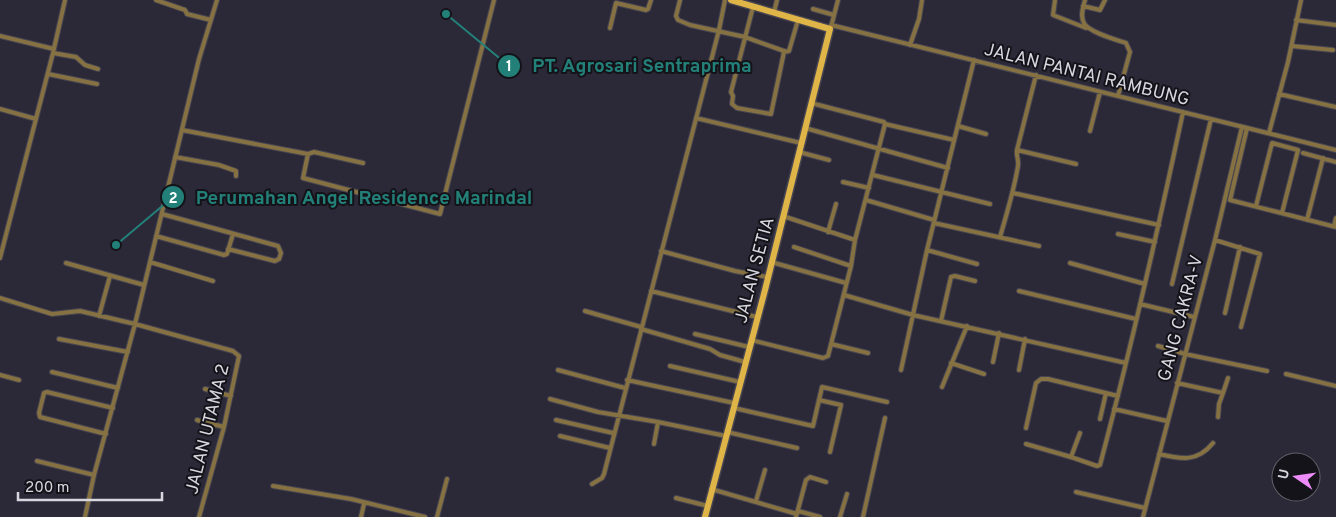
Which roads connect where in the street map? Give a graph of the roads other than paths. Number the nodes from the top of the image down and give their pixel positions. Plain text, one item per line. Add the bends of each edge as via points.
1 (65, 0) edge
2 (156, 0) edge
3 (217, 0) edge
4 (494, 0) edge
5 (651, 0) edge
6 (680, 0) edge
7 (725, 0) edge
8 (731, 0) edge
9 (777, 0) edge
10 (838, 0) edge
11 (922, 0) edge
12 (1055, 0) edge
13 (1085, 0) edge
14 (1105, 0) edge
15 (1300, 0) edge
16 (1083, 6) junction
17 (753, 7) junction
18 (813, 9) dead end
19 (774, 12) junction
20 (834, 15) junction
21 (211, 20) junction
22 (798, 20) junction
23 (1296, 20) junction
24 (1336, 25) edge
25 (830, 27) junction
26 (610, 28) dead end
27 (1088, 29) junction
28 (719, 30) junction
29 (0, 36) edge
30 (745, 37) junction
31 (910, 45) junction
32 (1292, 46) junction
33 (1333, 50) dead end
34 (54, 51) junction
35 (784, 52) junction
36 (974, 60) junction
37 (98, 68) dead end
38 (48, 74) junction
39 (1036, 75) junction
40 (97, 84) dead end
41 (1100, 92) junction
42 (1280, 94) junction
43 (1118, 96) junction
44 (811, 103) junction
45 (1336, 107) edge
46 (0, 109) edge
47 (1182, 112) junction
48 (696, 118) junction
49 (36, 119) junction
50 (1211, 119) junction
51 (886, 124) junction
52 (958, 126) junction
53 (1242, 126) junction
54 (805, 128) junction
55 (1247, 128) junction
56 (182, 130) junction
57 (1090, 131) dead end
58 (1268, 133) junction
59 (986, 134) dead end
60 (954, 140) junction
61 (801, 144) junction
62 (879, 148) junction
63 (1017, 150) junction
64 (1336, 150) edge
65 (798, 152) junction
66 (1303, 152) dead end
67 (308, 154) junction
68 (175, 157) junction
69 (1323, 158) junction
70 (829, 160) dead end
71 (1336, 162) edge
72 (363, 163) dead end
73 (1076, 164) dead end
74 (948, 168) junction
75 (873, 175) junction
76 (236, 176) dead end
77 (844, 182) dead end
78 (870, 188) junction
79 (942, 192) junction
80 (1013, 193) junction
81 (866, 200) junction
82 (836, 204) dead end
83 (990, 204) dead end
84 (1256, 206) junction
85 (1282, 213) junction
86 (162, 214) junction
87 (783, 216) junction
88 (1336, 218) edge
89 (1307, 220) junction
90 (934, 221) junction
91 (1159, 225) junction
92 (1335, 227) edge
93 (828, 232) junction
94 (233, 234) junction
95 (1118, 234) dead end
96 (156, 236) junction
97 (1000, 237) junction
98 (855, 240) junction
99 (1215, 240) junction
100 (1155, 242) junction
101 (1039, 246) dead end
102 (794, 247) dead end
103 (1240, 247) junction
104 (228, 249) junction
105 (927, 250) junction
106 (661, 251) junction
107 (0, 258) edge
108 (150, 262) junction
109 (771, 262) junction
110 (66, 263) dead end
111 (1070, 263) dead end
112 (977, 264) dead end
113 (851, 266) junction
114 (110, 276) junction
115 (767, 277) junction
116 (213, 281) dead end
117 (975, 281) dead end
118 (846, 283) junction
119 (1144, 284) junction
120 (1172, 284) dead end
121 (144, 285) junction
122 (651, 291) junction
123 (1020, 291) dead end
124 (844, 295) junction
125 (0, 298) edge
126 (77, 303) dead end
127 (1140, 304) junction
128 (76, 310) junction
129 (585, 311) dead end
130 (1225, 313) dead end
131 (913, 315) junction
132 (99, 316) junction
133 (1194, 317) junction
134 (757, 318) junction
135 (1136, 319) junction
136 (941, 321) junction
137 (135, 324) junction
138 (967, 326) junction
139 (1241, 327) dead end
140 (641, 328) junction
141 (999, 333) junction
142 (695, 334) dead end
143 (59, 340) dead end
144 (751, 340) junction
145 (1025, 340) junction
146 (831, 344) junction
147 (1158, 346) dead end
148 (749, 348) junction
149 (128, 352) junction
150 (868, 353) dead end
151 (1184, 354) junction
152 (745, 362) junction
153 (993, 362) dead end
154 (951, 363) junction
155 (1126, 363) junction
156 (670, 366) dead end
157 (558, 370) dead end
158 (901, 370) dead end
159 (1019, 370) dead end
160 (1267, 370) dead end
161 (52, 372) dead end
162 (984, 374) dead end
163 (1286, 374) dead end
164 (0, 375) edge
165 (1228, 378) dead end
166 (19, 380) dead end
167 (627, 380) junction
168 (740, 382) junction
169 (1177, 383) junction
170 (1336, 386) edge
171 (942, 387) dead end
172 (118, 388) junction
173 (205, 388) dead end
174 (625, 388) junction
175 (1106, 393) junction
176 (1223, 393) junction
177 (231, 396) junction
178 (1118, 396) junction
179 (550, 399) dead end
180 (819, 400) junction
181 (887, 402) dead end
182 (734, 405) junction
183 (113, 408) junction
184 (1114, 409) junction
185 (618, 416) junction
186 (1218, 417) dead end
187 (885, 418) dead end
188 (1100, 419) dead end
189 (197, 420) dead end
190 (556, 420) dead end
191 (1167, 421) junction
192 (658, 422) junction
193 (224, 427) junction
194 (1026, 428) dead end
195 (1080, 432) dead end
196 (613, 433) junction
197 (106, 434) junction
198 (726, 434) junction
199 (560, 436) dead end
200 (1213, 443) dead end
201 (654, 444) dead end
202 (1026, 444) dead end
203 (610, 448) junction
204 (797, 448) dead end
205 (830, 452) dead end
206 (1159, 454) junction
207 (1071, 457) junction
208 (37, 461) dead end
209 (765, 470) dead end
210 (94, 475) junction
211 (447, 479) dead end
212 (826, 482) dead end
213 (592, 484) dead end
214 (273, 486) dead end
215 (712, 489) junction
216 (1076, 492) dead end
217 (847, 494) dead end
218 (676, 498) dead end
219 (756, 501) junction
220 (364, 504) junction
221 (708, 506) junction
222 (1145, 508) junction
223 (797, 514) edge
224 (85, 517) edge
225 (199, 517) edge
226 (361, 517) edge
227 (425, 517) edge
228 (437, 517) edge
229 (705, 517) edge
230 (820, 517) edge
231 (840, 517) edge
232 (863, 517) edge
233 (1143, 517) edge

1 - 34 street
2 - 21 street via 184,9 187,14
3 - 21 street
4 - 67 street via 440,214 304,178
5 - 26 street via 646,10 616,3
6 - 28 street via 678,20
7 - 28 street
8 - 17 main road
9 - 19 street
10 - 20 street
11 - 31 street
12 - 27 street via 1053,15
13 - 16 street
14 - 16 street via 1100,10
15 - 23 street
16 - 27 street via 1083,23
17 - 19 main road
17 - 30 street
18 - 20 street
19 - 22 main road
20 - 25 street
21 - 56 street
22 - 25 main road
22 - 35 street via 789,50
23 - 24 street
23 - 32 street
25 - 31 street, JALAN PANTAI RAMBUNG
25 - 44 main road, JALAN SETIA
27 - 43 street via 1129,46
28 - 30 street
28 - 48 street
29 - 34 street
30 - 35 street
30 - 35 street via 731,92 732,104 737,108 770,115
31 - 36 street, JALAN PANTAI RAMBUNG
32 - 33 street
32 - 42 street
34 - 37 street
34 - 38 street
36 - 39 street, JALAN PANTAI RAMBUNG
36 - 52 street
38 - 40 street
38 - 49 street
39 - 41 street, JALAN PANTAI RAMBUNG
39 - 63 street
41 - 43 street, JALAN PANTAI RAMBUNG
41 - 57 street
42 - 45 street
42 - 58 street
43 - 47 street, JALAN PANTAI RAMBUNG
44 - 51 street
44 - 54 main road, JALAN SETIA
46 - 49 street
47 - 50 street, JALAN PANTAI RAMBUNG
47 - 91 street
48 - 61 street
48 - 106 street
49 - 107 street
50 - 53 street, JALAN PANTAI RAMBUNG
50 - 120 street
51 - 60 street
51 - 62 street
52 - 59 street
52 - 60 street
53 - 55 street, JALAN PANTAI RAMBUNG
53 - 99 street, GANG CAKRA-V
54 - 61 main road, JALAN SETIA
54 - 62 street
55 - 58 street, JALAN PANTAI RAMBUNG
55 - 84 street via 1230,200
56 - 67 street
56 - 68 street
58 - 64 street, JALAN PANTAI RAMBUNG
60 - 74 street
61 - 65 main road, JALAN SETIA
62 - 74 street
62 - 75 street
63 - 73 street
63 - 80 street via 1019,162
65 - 70 street
65 - 87 main road, JALAN SETIA
66 - 69 street
67 - 72 street via 314,152
68 - 76 street via 219,165 236,171
68 - 86 street
69 - 71 street
69 - 89 street
74 - 79 street
75 - 78 street
75 - 79 street
77 - 78 street
78 - 81 street
79 - 83 street
79 - 90 street
80 - 91 street
80 - 97 street
81 - 90 street
81 - 98 street
82 - 93 street
84 - 85 street
84 - 85 street via 1272,143 1298,150
85 - 89 street
86 - 94 street
86 - 96 street
87 - 93 street
87 - 109 main road, JALAN SETIA
88 - 92 street
89 - 92 street
90 - 97 street
90 - 105 street
91 - 100 street
93 - 98 street
94 - 104 street
94 - 104 street via 278,246 280,256 275,261
95 - 100 street
96 - 104 street via 222,255 227,254
96 - 108 street
97 - 101 street
98 - 113 street
99 - 103 street
99 - 133 street, GANG CAKRA-V
100 - 119 street
102 - 113 street
103 - 130 street
103 - 139 street via 1260,254
105 - 112 street
105 - 131 street
106 - 115 street
106 - 122 street
108 - 116 street
108 - 121 street
109 - 115 main road, JALAN SETIA
109 - 118 street
110 - 114 street
111 - 119 street
113 - 118 street
114 - 121 street
114 - 132 street
115 - 134 main road, JALAN SETIA
117 - 136 street via 951,277
118 - 124 street
119 - 127 street
121 - 137 street
122 - 134 street
122 - 140 street
123 - 135 street
124 - 131 street
124 - 146 street
125 - 128 street via 52,314
126 - 128 street
127 - 133 street
127 - 135 street
128 - 132 street
129 - 140 street
131 - 136 street
131 - 158 street
132 - 137 street
133 - 151 street, GANG CAKRA-V
134 - 144 main road, JALAN SETIA
135 - 155 street
136 - 138 street
137 - 149 street
137 - 177 street, JALAN UTAMA 2 via 233,351 239,356
138 - 141 street
138 - 154 street
140 - 152 street
140 - 167 street
141 - 145 street
141 - 153 street
142 - 148 street
143 - 149 street
144 - 146 street via 823,358 828,356
144 - 148 main road, JALAN SETIA
145 - 155 street
145 - 159 street
146 - 150 street
147 - 151 street
148 - 152 main road, JALAN SETIA
149 - 172 street
151 - 160 street
151 - 169 street, GANG CAKRA-V
152 - 168 main road, JALAN SETIA
154 - 162 street
154 - 171 street
155 - 178 street
156 - 168 street
157 - 174 street
161 - 172 street
163 - 170 street
164 - 166 street
165 - 176 street
167 - 174 street
167 - 182 street
168 - 182 main road, JALAN SETIA
169 - 176 street
169 - 191 street, GANG CAKRA-V
172 - 183 street
173 - 177 street
174 - 185 street
175 - 178 street
175 - 188 street
175 - 194 street via 1041,379 1036,383
176 - 186 street
177 - 193 street, JALAN UTAMA 2
178 - 184 street
179 - 185 street
180 - 181 street via 822,387
180 - 182 street via 813,426
180 - 205 street via 841,405
182 - 198 main road, JALAN SETIA
183 - 197 street
183 - 197 street via 48,392 44,394 40,417
184 - 191 street
184 - 207 street via 1098,466
185 - 192 street
185 - 196 street
187 - 232 street
189 - 193 street
190 - 196 street
191 - 206 street, GANG CAKRA-V
192 - 198 street
192 - 201 street
193 - 225 street, JALAN UTAMA 2
195 - 207 street
196 - 203 street
197 - 210 street
198 - 204 street
198 - 215 main road, JALAN SETIA
199 - 203 street
200 - 206 street via 1204,452 1186,459
202 - 207 street
203 - 213 street via 602,478
206 - 222 street, GANG CAKRA-V
208 - 210 street
209 - 219 street
210 - 224 street
211 - 228 street
212 - 223 street via 808,478
214 - 220 street
215 - 219 street
215 - 221 main road, JALAN SETIA
216 - 222 street
217 - 231 street
218 - 221 street
219 - 223 street
220 - 226 street
220 - 227 street
221 - 229 main road, JALAN SETIA
222 - 233 street, GANG CAKRA-V
223 - 230 street

